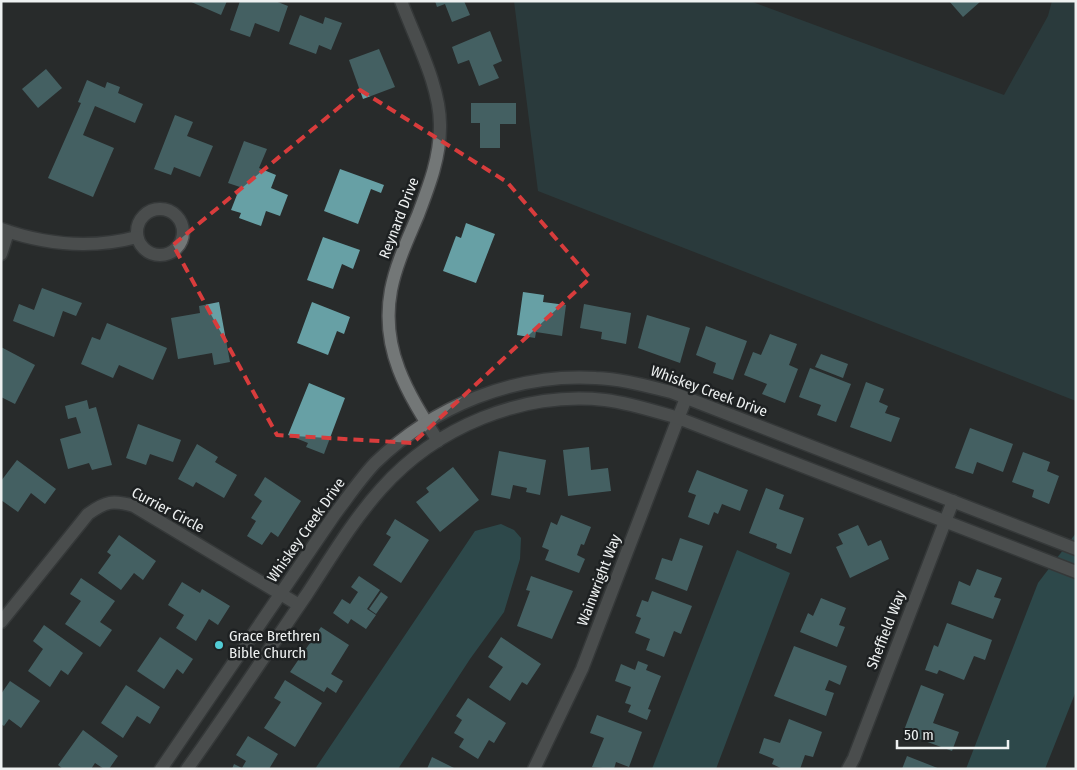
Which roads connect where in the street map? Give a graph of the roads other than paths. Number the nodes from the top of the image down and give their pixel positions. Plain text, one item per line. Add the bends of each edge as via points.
1 (401, 1) edge
2 (5, 231) edge
3 (137, 237) dead end
4 (1, 254) edge
5 (686, 398) junction
6 (678, 418) junction
7 (426, 422) junction
8 (438, 441) junction
9 (953, 501) junction
10 (945, 522) junction
11 (1076, 549) edge
12 (1076, 572) edge
13 (281, 594) junction
14 (299, 605) junction
15 (1, 622) edge
16 (161, 769) edge
17 (187, 769) edge
18 (534, 769) edge
19 (848, 769) edge

1 - 7 street, Reynard Drive via 438,103 440,126 435,166 397,268 388,309 390,348
2 - 3 street via 44,241 83,245
2 - 4 street
5 - 6 street, Wainwright Way
5 - 7 street, Whiskey Creek Drive via 634,383 597,378 559,378 502,388 458,404
5 - 9 street, Whiskey Creek Drive
6 - 8 street via 604,400 570,400 519,406 486,416
6 - 10 street
6 - 18 street, Wainwright Way via 585,661
7 - 8 street, Reynard Drive
7 - 13 street, Whiskey Creek Drive via 364,475
8 - 14 street via 414,457 380,490
9 - 10 street, Sheffield Way
9 - 11 street, Whiskey Creek Drive
10 - 12 street
10 - 19 street, Sheffield Way
13 - 14 street, Currier Circle
13 - 15 street, Currier Circle via 134,506 118,502 102,504 88,514
13 - 16 street, Whiskey Creek Drive
14 - 17 street

